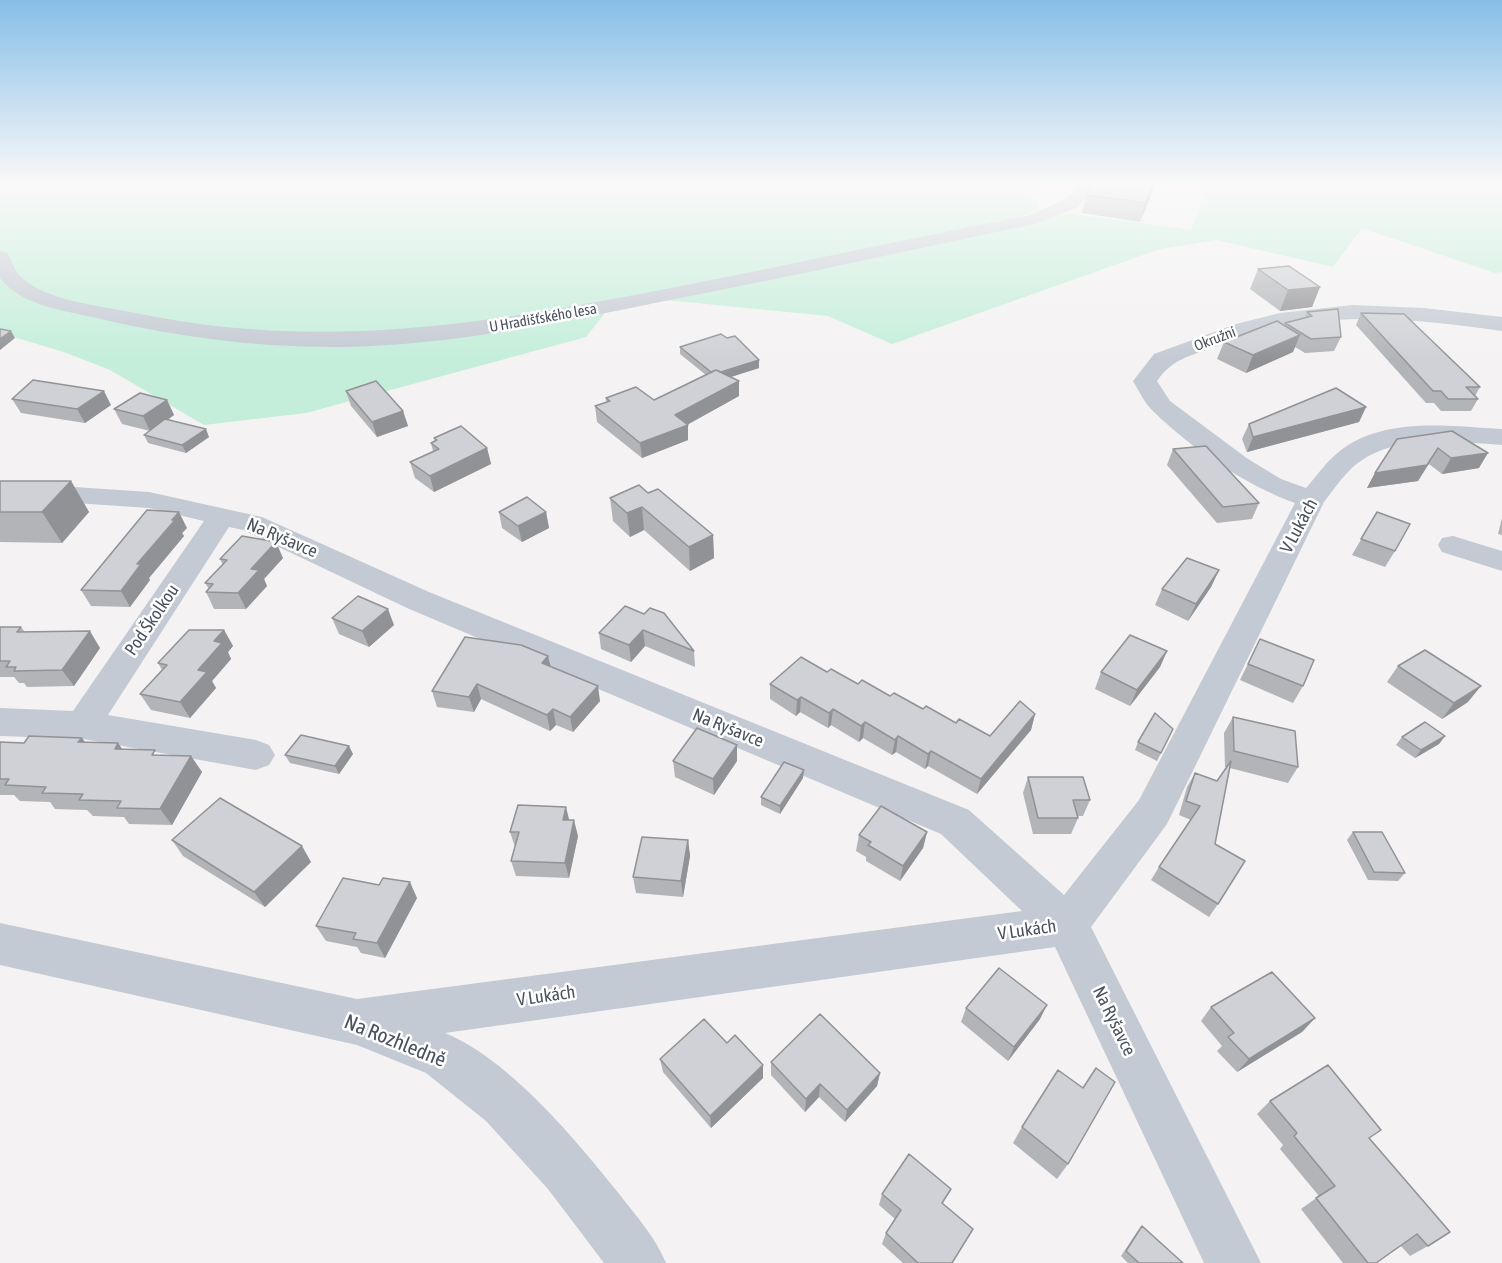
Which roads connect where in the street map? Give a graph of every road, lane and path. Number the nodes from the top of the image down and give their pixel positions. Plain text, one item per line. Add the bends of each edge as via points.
1 (922, 242) edge
2 (0, 257) edge
3 (1502, 324) edge
4 (1502, 437) edge
5 (0, 490) edge
6 (1311, 499) junction
7 (222, 515) junction
8 (1453, 545) dead end
9 (1502, 561) edge
10 (0, 722) edge
11 (83, 724) junction
12 (256, 755) dead end
13 (1067, 925) junction
14 (0, 944) edge
15 (357, 1022) junction
16 (638, 1263) edge
17 (1233, 1263) edge

1 - 2 street, U Hradišťského lesa via 512,325 391,338 304,340 235,335 128,319 44,298 16,284 2,267
3 - 6 street, Okružní via 1356,309 1289,316 1233,331 1158,362 1145,381 1161,406 1238,465 1271,485
4 - 6 street, V Lukách via 1427,433 1378,440 1344,461
5 - 7 street, Na Ryšavce via 148,500
6 - 13 street, V Lukách via 1153,812
7 - 11 street, Pod Školkou
7 - 13 street, Na Ryšavce via 252,523 418,600 955,822
8 - 9 street
10 - 11 street
11 - 12 street
13 - 15 street, V Lukách
13 - 17 street, Na Ryšavce
14 - 15 street, Na Rozhledně
15 - 16 street, Na Rozhledně via 443,1056 504,1103 567,1170

